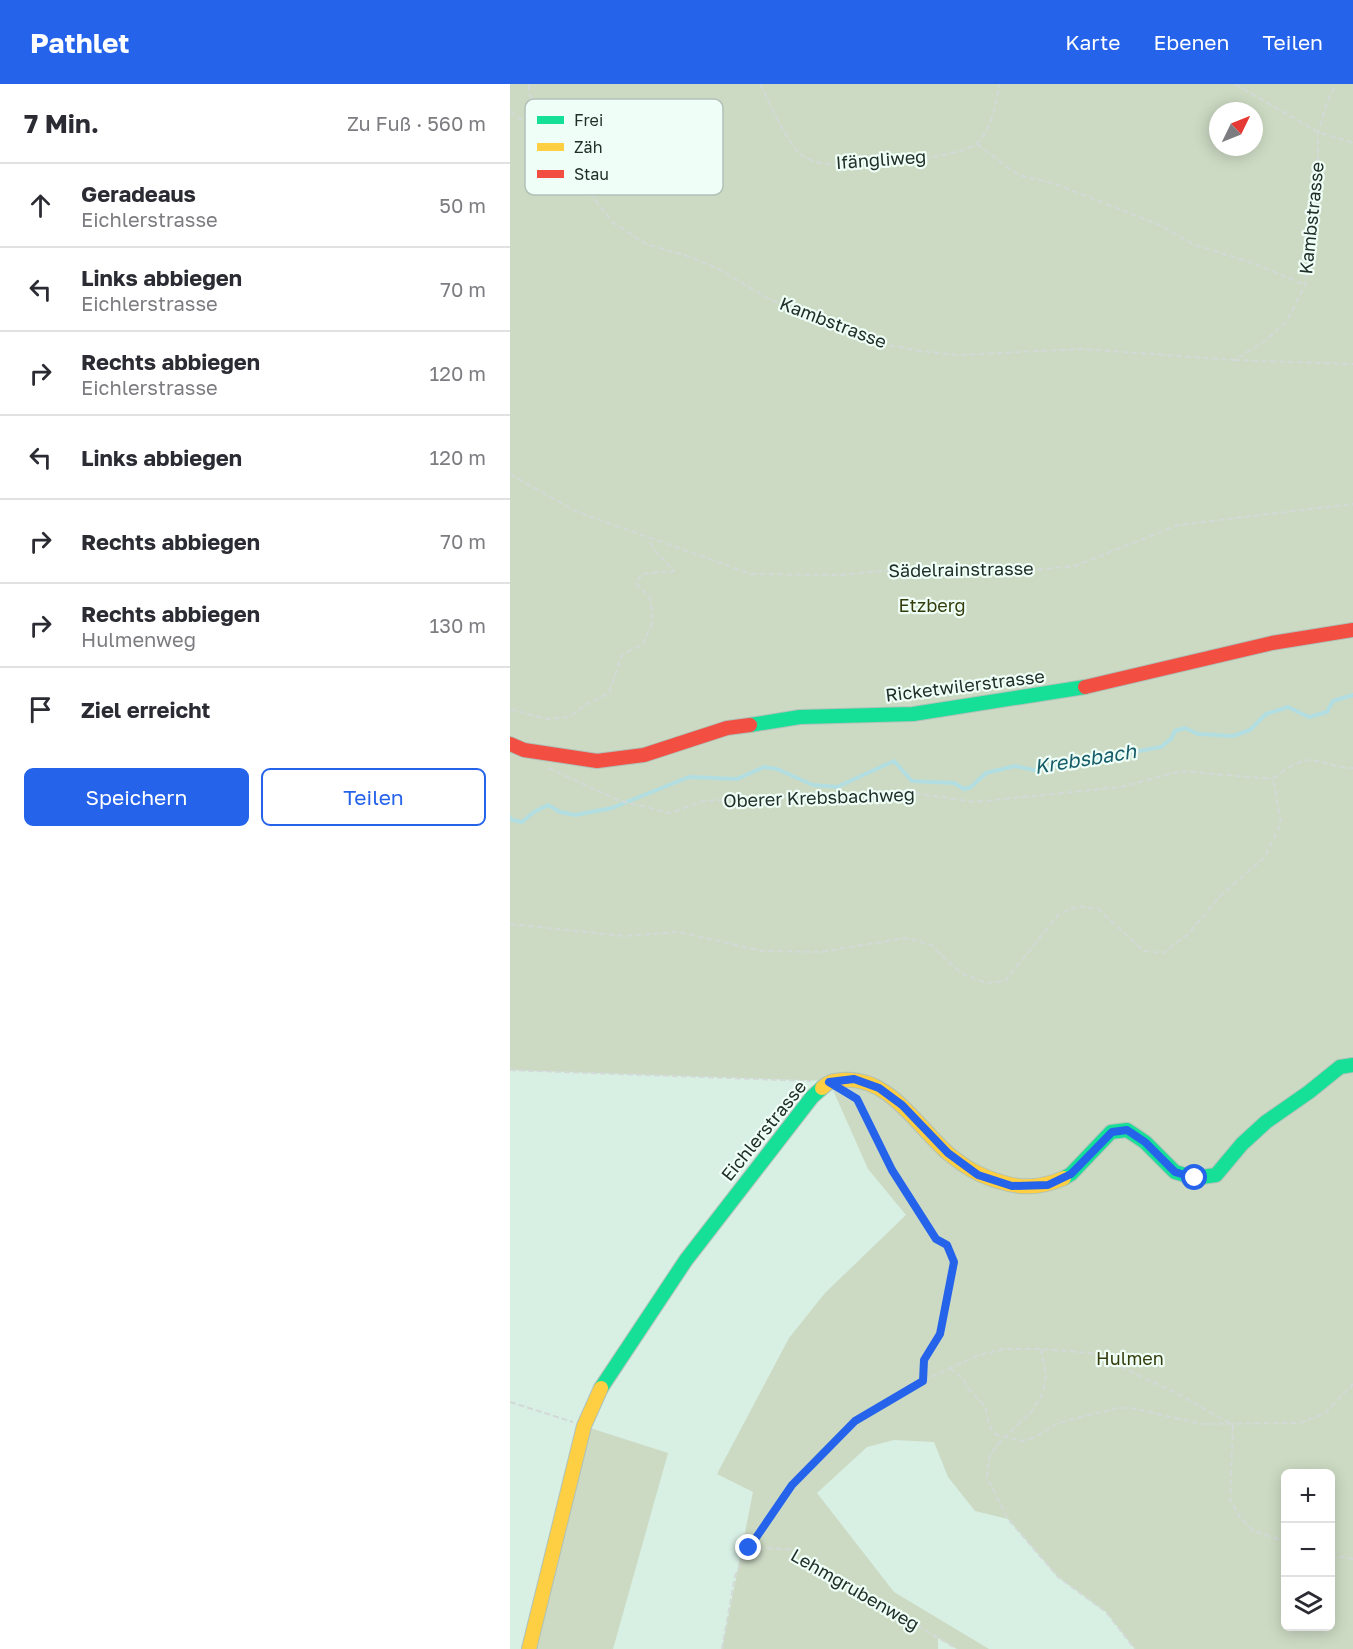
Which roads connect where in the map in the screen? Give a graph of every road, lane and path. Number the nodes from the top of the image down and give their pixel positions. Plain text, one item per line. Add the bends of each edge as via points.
1 (529, 84) edge
2 (760, 84) edge
3 (1000, 84) edge
4 (1235, 84) edge
5 (1336, 84) edge
6 (532, 99) edge
7 (510, 111) edge
8 (525, 123) edge
9 (1318, 132) junction
10 (1353, 143) edge
11 (977, 144) junction
12 (591, 195) edge
13 (1305, 285) junction
14 (1234, 360) junction
15 (1353, 364) edge
16 (510, 474) edge
17 (1353, 504) edge
18 (648, 538) junction
19 (1353, 630) edge
20 (510, 709) edge
21 (510, 744) edge
22 (541, 763) dead end
23 (1353, 768) edge
24 (1272, 779) junction
25 (510, 924) edge
26 (1353, 1065) edge
27 (510, 1070) edge
28 (829, 1082) junction
29 (848, 1093) dead end
30 (1041, 1349) junction
31 (950, 1368) junction
32 (923, 1381) junction
33 (1353, 1384) edge
34 (510, 1402) edge
35 (1233, 1425) junction
36 (584, 1426) junction
37 (1006, 1437) junction
38 (1281, 1540) edge
39 (749, 1548) junction
40 (1335, 1556) edge
41 (1353, 1559) edge
42 (529, 1649) edge
43 (722, 1649) edge
44 (957, 1649) edge
45 (1135, 1649) edge

1 - 6 path, Kambstrasse
2 - 11 path, Ifängliweg via 798,152 830,165 945,155
3 - 11 path via 991,123
4 - 9 path
5 - 9 path, Kambstrasse
7 - 8 path
9 - 10 path
9 - 13 path, Kambstrasse via 1318,187
11 - 13 path via 1018,175 1053,183 1157,224 1195,245
12 - 14 path, Kambstrasse via 612,222 646,244 715,267 769,299 878,343 958,355 1082,349
13 - 14 path, Kambstrasse via 1287,321 1265,341
14 - 15 path, Kambstrasse
16 - 18 path, Sädelrainstrasse via 574,511
17 - 18 path, Sädelrainstrasse via 1178,525 1075,566 1002,573 925,567 839,575 751,574
18 - 20 path via 674,571 642,574 636,583 650,598 653,621 643,644 622,655 609,693 570,717 547,719
19 - 21 street, Ricketwilerstrasse via 1272,643 1082,688 913,714 800,717 727,728 644,755 597,761 524,750
22 - 24 path, Oberer Krebsbachweg via 618,800 670,813 704,801 902,791 974,802 1121,787 1181,771
23 - 24 path via 1310,760 1291,766
24 - 25 path via 1281,823 1265,857 1221,895 1188,934 1163,953 1144,951 1098,909 1079,906 1059,914 1005,981 986,983 961,973 931,945 907,938 820,952 762,951 679,932 624,936
26 - 28 street, Eichlerstrasse via 1340,1067 1266,1122 1216,1175 1195,1178 1175,1172 1127,1130 1112,1132 1071,1174 1048,1185 1012,1186 978,1175 948,1153 902,1105 879,1088 854,1079
27 - 28 path
28 - 36 street, Eichlerstrasse via 812,1097 686,1260 605,1380
29 - 32 path via 857,1099 892,1170 936,1239 947,1245 954,1262 940,1334 924,1360
30 - 31 path via 1004,1349
30 - 35 path via 1092,1353
30 - 37 path via 1046,1375 1043,1393 1032,1411
31 - 32 path
31 - 37 path via 985,1406 995,1434
32 - 39 path via 855,1421 792,1485
33 - 35 path via 1324,1414 1299,1424
34 - 36 path
35 - 37 path via 1202,1424 1117,1408 1077,1416 1022,1441
35 - 38 path via 1230,1500 1252,1530
36 - 42 street, Eichlerstrasse
37 - 45 path via 989,1457 987,1477 1008,1519 1058,1577 1106,1612
39 - 43 path via 735,1576
39 - 44 path, Lehmgrubenweg via 788,1549
40 - 41 path

